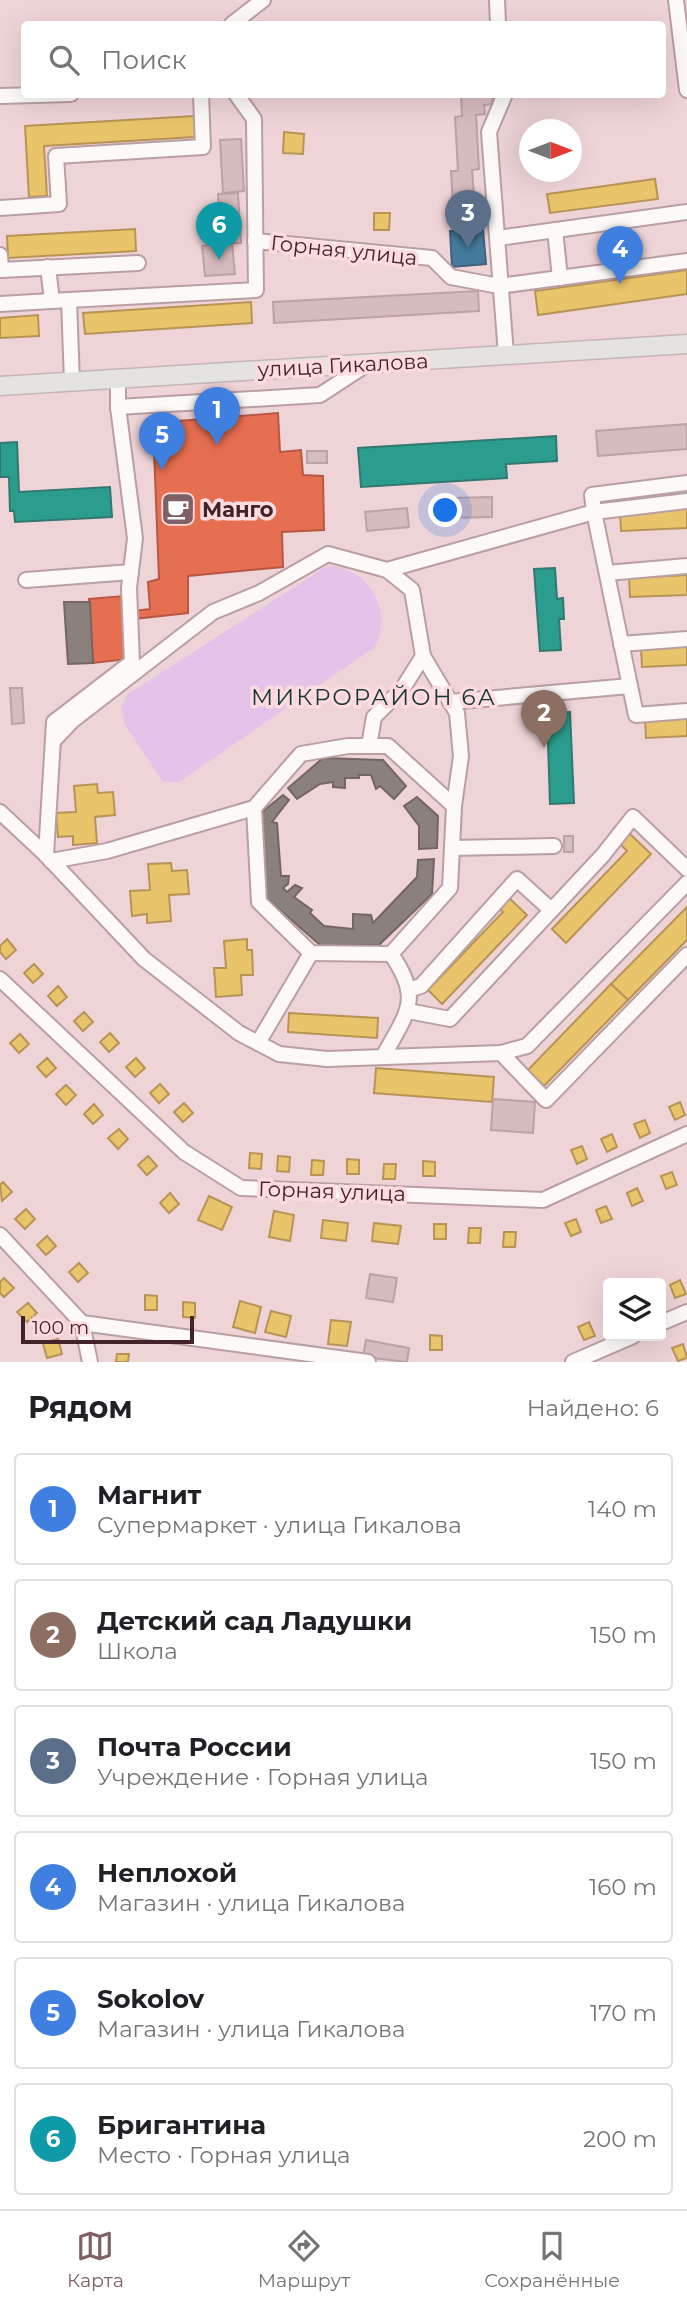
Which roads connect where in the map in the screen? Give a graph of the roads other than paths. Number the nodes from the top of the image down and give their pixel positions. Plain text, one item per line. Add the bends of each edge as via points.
1 (263, 0) edge
2 (497, 0) edge
3 (676, 0) edge
4 (236, 21) edge
5 (498, 21) edge
6 (687, 90) edge
7 (21, 95) edge
8 (0, 96) edge
9 (201, 98) edge
10 (239, 98) edge
11 (503, 98) edge
12 (0, 208) edge
13 (687, 212) edge
14 (555, 230) junction
15 (498, 237) junction
16 (255, 241) junction
17 (0, 255) edge
18 (687, 261) edge
19 (138, 263) dead end
20 (48, 268) junction
21 (560, 278) junction
22 (499, 286) junction
23 (69, 300) junction
24 (52, 301) junction
25 (0, 304) edge
26 (687, 344) edge
27 (506, 355) junction
28 (369, 363) junction
29 (118, 380) junction
30 (72, 382) junction
31 (0, 386) edge
32 (118, 407) junction
33 (687, 483) edge
34 (687, 501) edge
35 (594, 512) junction
36 (687, 566) edge
37 (387, 570) junction
38 (131, 572) junction
39 (607, 573) junction
40 (26, 580) dead end
41 (687, 639) edge
42 (621, 644) junction
43 (423, 656) junction
44 (630, 686) junction
45 (450, 702) junction
46 (687, 711) edge
47 (55, 739) junction
48 (369, 746) junction
49 (454, 806) junction
50 (254, 808) junction
51 (0, 812) edge
52 (554, 846) dead end
53 (452, 848) junction
54 (48, 858) junction
55 (687, 869) edge
56 (687, 883) edge
57 (551, 910) junction
58 (311, 953) junction
59 (391, 954) junction
60 (687, 955) edge
61 (0, 979) edge
62 (408, 990) junction
63 (408, 1011) junction
64 (258, 1043) junction
65 (501, 1053) junction
66 (384, 1055) junction
67 (687, 1134) edge
68 (0, 1235) edge
69 (687, 1312) edge
70 (666, 1321) edge
71 (82, 1323) junction
72 (621, 1341) edge
73 (90, 1362) edge
74 (368, 1362) edge
75 (573, 1362) edge

1 - 4 street
2 - 5 street
3 - 6 street
7 - 8 street
9 - 12 street via 204,147 56,156 59,204
10 - 16 street via 254,119
11 - 15 street via 489,132
13 - 14 street
14 - 15 street
14 - 21 street
15 - 22 street
16 - 22 street, Горная улица via 432,258 451,277
16 - 23 street via 256,290
17 - 20 street via 1,270
18 - 21 street
19 - 20 street
20 - 24 street
21 - 22 street
22 - 27 street
23 - 24 street
23 - 30 street
24 - 25 street
26 - 27 main road, улица Гикалова
27 - 28 main road, улица Гикалова
28 - 29 main road, улица Гикалова
28 - 32 street via 320,395
29 - 30 main road, улица Гикалова
29 - 32 street
30 - 31 main road, улица Гикалова
32 - 38 street via 135,538
33 - 35 street via 592,495
34 - 35 street
35 - 37 street
35 - 39 street
36 - 39 street
37 - 43 street via 412,590
37 - 47 street via 328,554 259,593 213,611
38 - 40 street
38 - 47 street via 132,662 54,722
39 - 42 street
41 - 42 street
42 - 44 street
43 - 45 street
43 - 48 street via 403,688 374,717
44 - 45 street
44 - 46 street via 636,715
45 - 49 street via 457,713 461,756
47 - 54 street
48 - 49 street via 388,746
48 - 50 street via 301,754
49 - 53 street
50 - 54 street via 107,851
50 - 58 street via 259,902
51 - 54 street
52 - 53 street
53 - 59 street via 450,888
54 - 64 street via 144,959
55 - 57 street via 634,817
56 - 65 street via 527,1046
57 - 62 street via 517,879 421,986
57 - 63 street via 450,1019
58 - 59 street
58 - 64 street
59 - 62 street via 408,979
60 - 65 street via 546,1100
61 - 67 street, Горная улица via 184,1152 241,1188 543,1200
62 - 63 street
63 - 66 street
64 - 66 street via 279,1054 327,1059
65 - 66 street
68 - 71 street
69 - 70 street
71 - 73 street
71 - 74 street
72 - 75 street

